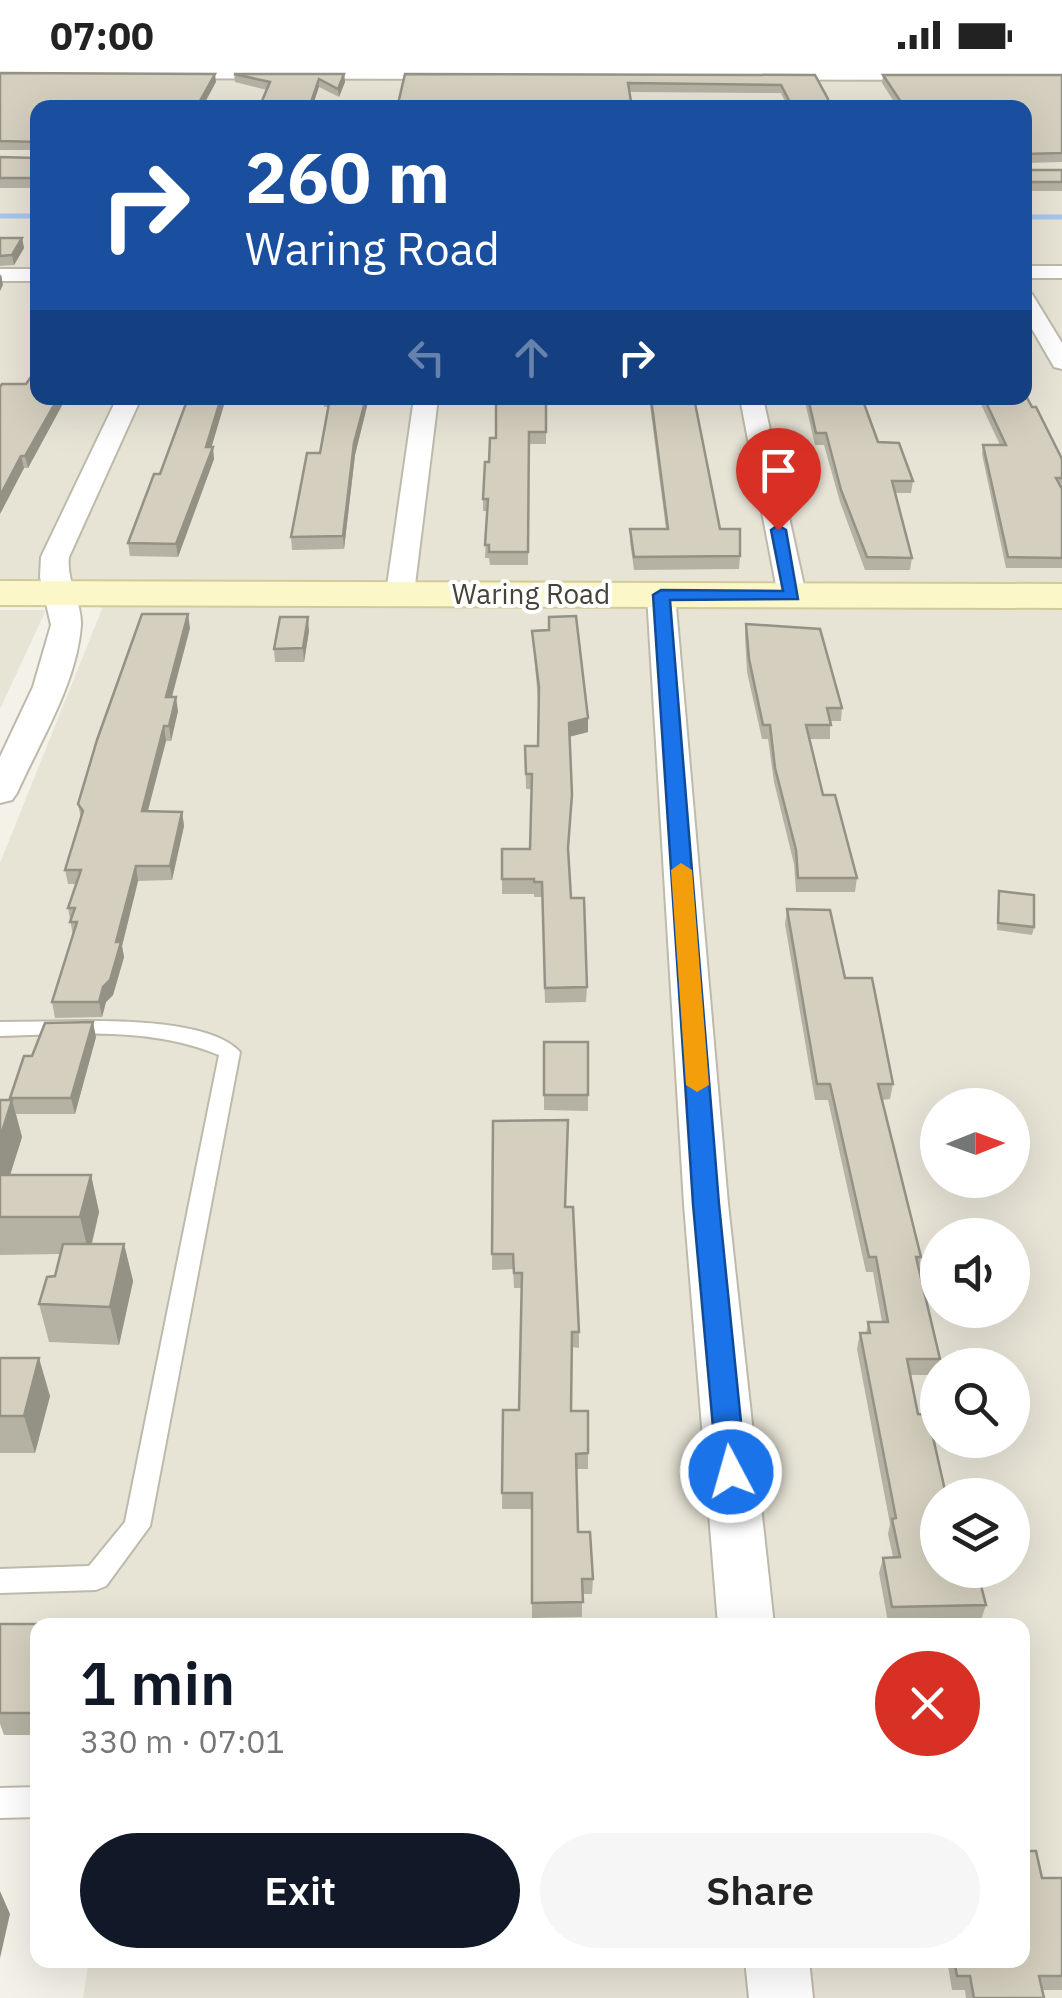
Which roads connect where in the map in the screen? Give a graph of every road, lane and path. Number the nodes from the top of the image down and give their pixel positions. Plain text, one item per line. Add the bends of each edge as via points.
1 (461, 72) edge
2 (843, 72) edge
3 (0, 73) edge
4 (235, 74) junction
5 (1034, 75) junction
6 (1062, 75) edge
7 (853, 91) dead end
8 (224, 94) dead end
9 (1053, 96) edge
10 (1032, 272) edge
11 (1062, 272) edge
12 (0, 275) edge
13 (30, 276) edge
14 (1032, 310) edge
15 (1062, 362) edge
16 (126, 405) edge
17 (425, 405) edge
18 (752, 405) edge
19 (0, 593) edge
20 (400, 593) junction
21 (56, 594) junction
22 (661, 595) junction
23 (792, 596) junction
24 (1062, 596) edge
25 (0, 793) edge
26 (0, 1029) edge
27 (0, 1581) edge
28 (745, 1618) edge
29 (30, 1802) edge
30 (0, 1803) edge
31 (778, 1968) edge
32 (780, 1998) edge

1 - 2 street
1 - 4 street
2 - 5 street
2 - 7 street
3 - 4 street
4 - 8 street
5 - 6 street
5 - 9 street
10 - 11 street
12 - 13 street
14 - 15 street
16 - 21 street via 55,558
17 - 20 street
18 - 23 street
19 - 21 street, Waring Road
20 - 21 street, Waring Road
20 - 22 street, Waring Road
21 - 25 street via 66,618 61,648
22 - 23 street, Waring Road
22 - 28 street via 706,1204
23 - 24 street, Waring Road
26 - 27 lane via 163,1029 230,1052 137,1526 96,1578
29 - 30 lane
31 - 32 street

